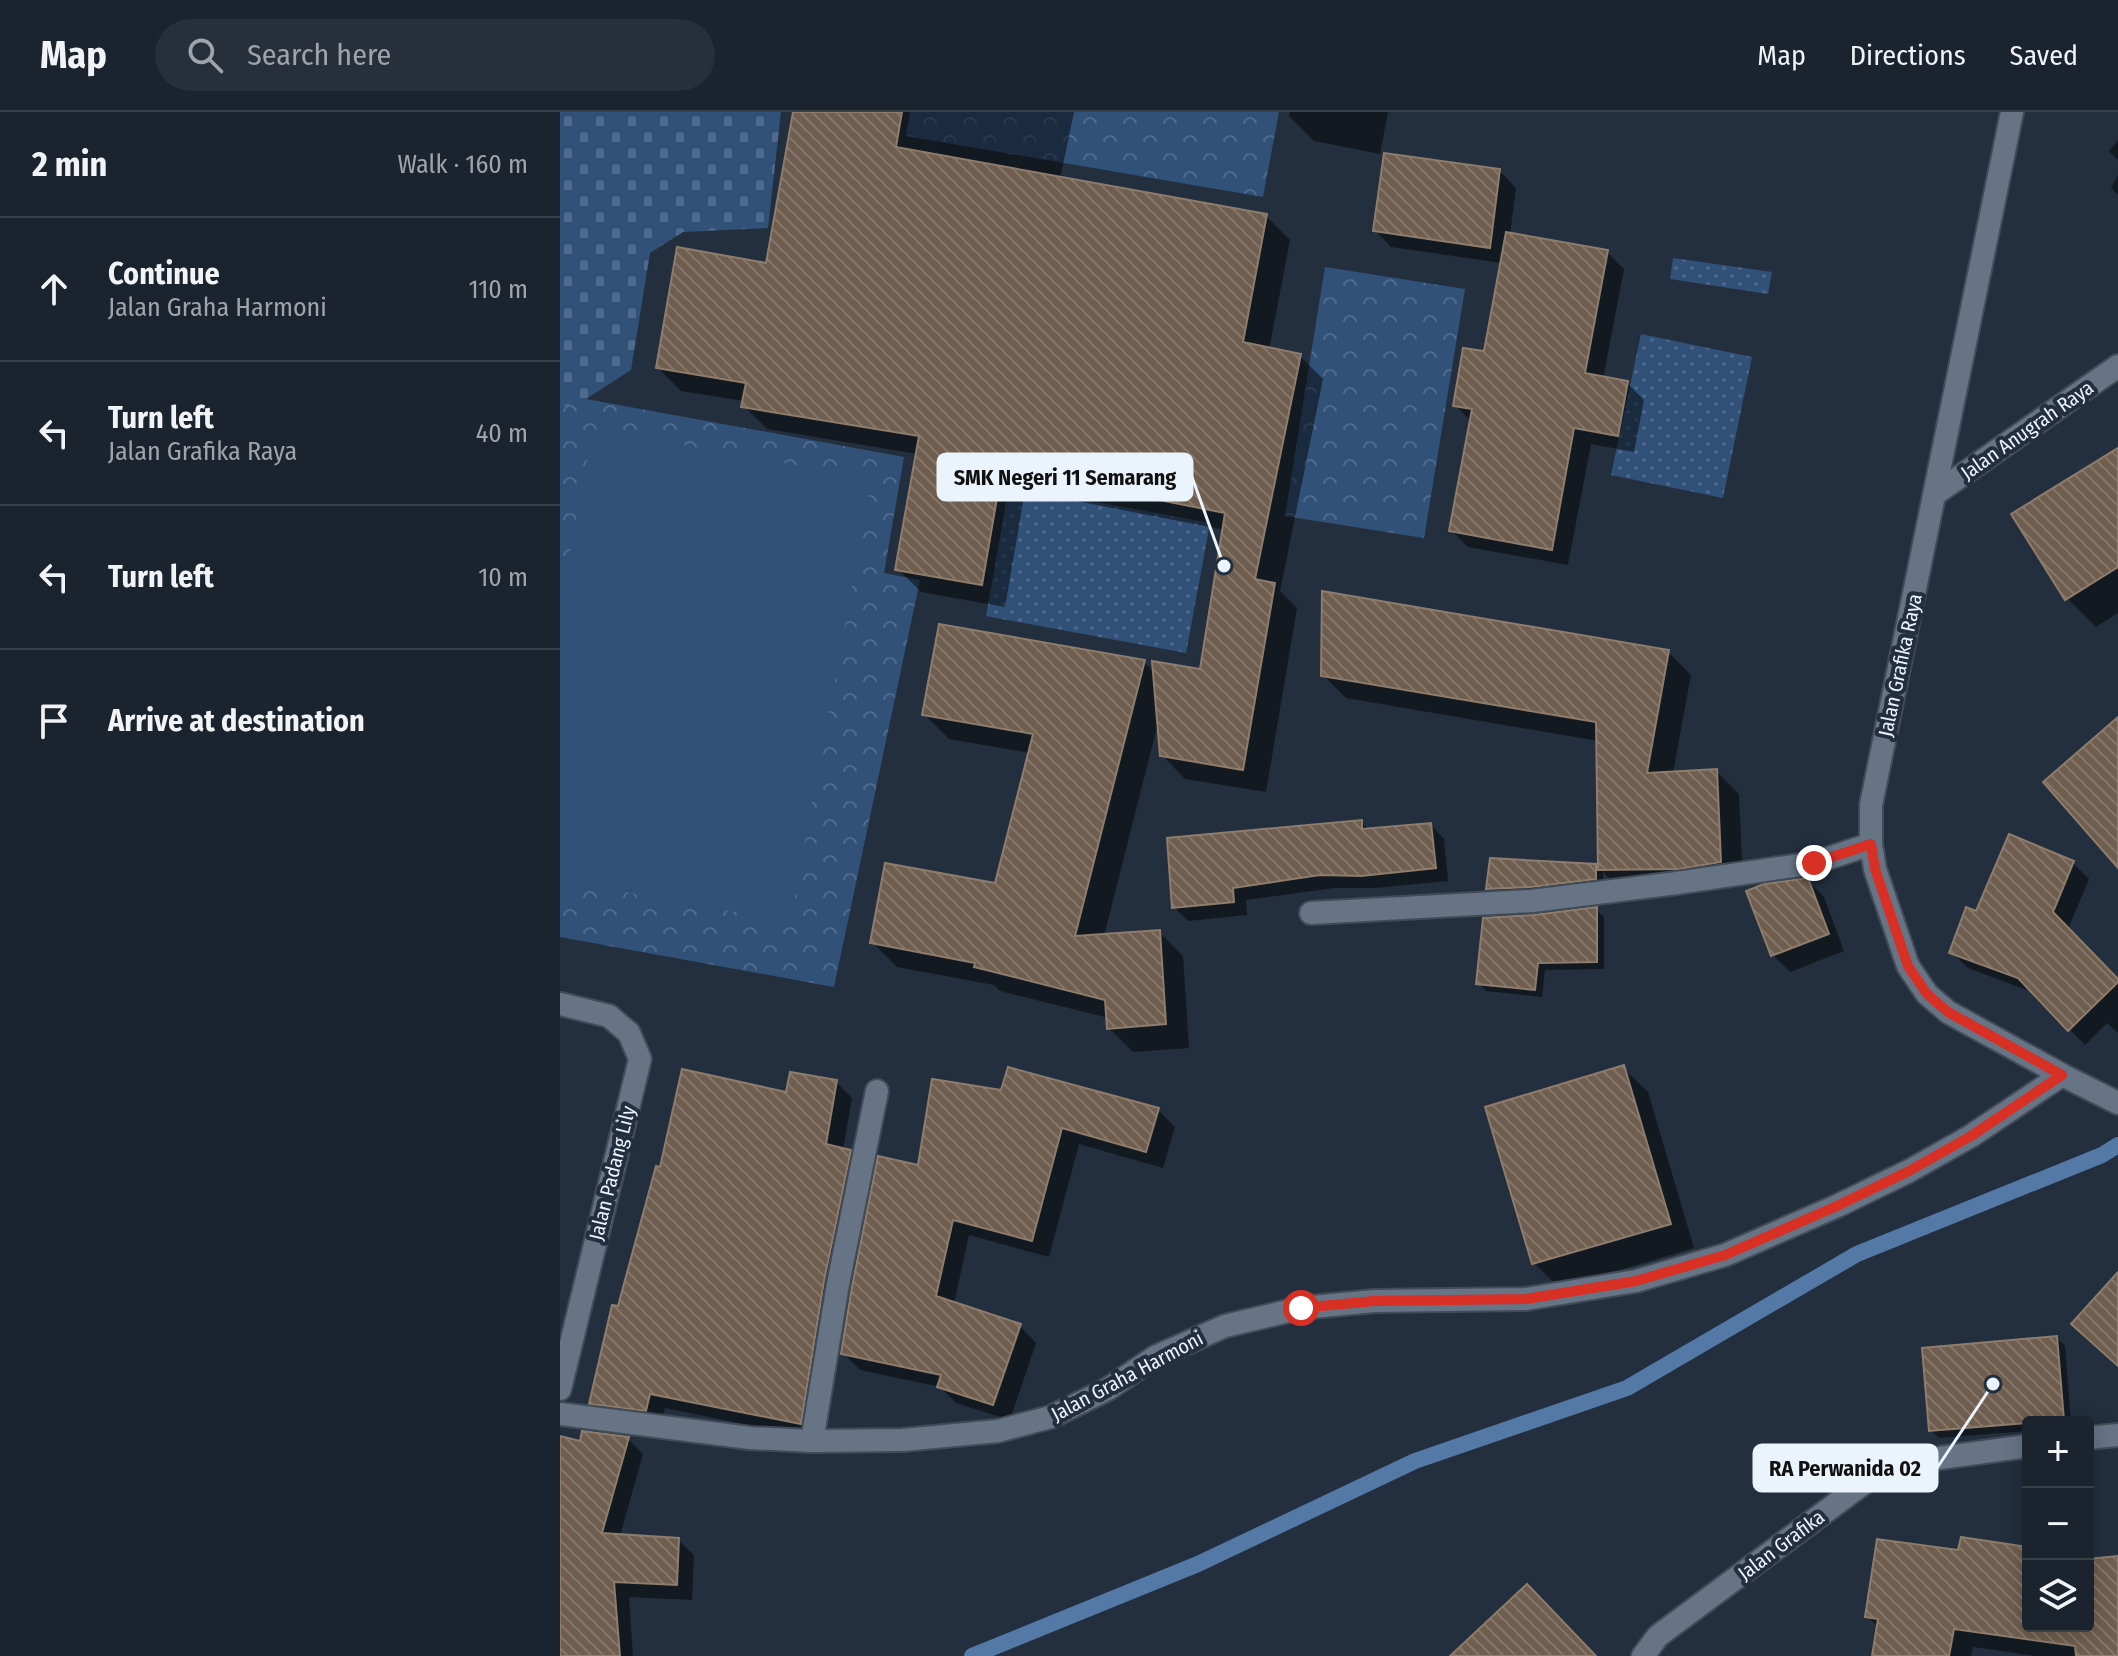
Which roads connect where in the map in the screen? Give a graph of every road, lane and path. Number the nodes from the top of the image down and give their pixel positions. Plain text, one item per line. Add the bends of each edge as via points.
1 (2012, 112) edge
2 (2118, 366) edge
3 (1935, 494) junction
4 (1871, 844) junction
5 (1311, 913) dead end
6 (560, 1004) edge
7 (2062, 1075) junction
8 (877, 1091) dead end
9 (2118, 1103) edge
10 (560, 1389) edge
11 (560, 1414) edge
12 (2118, 1435) edge
13 (2094, 1437) edge
14 (812, 1441) junction
15 (2022, 1447) edge
16 (1643, 1656) edge

1 - 3 street, Jalan Grafika Raya
2 - 3 street, Jalan Anugrah Raya
3 - 4 street, Jalan Grafika Raya via 1871,805
4 - 5 street via 1814,863 1532,901
4 - 7 street, Jalan Grafika Raya via 1908,966 1927,994 1948,1012
6 - 10 street, Jalan Padang Lily via 609,1016 629,1033 640,1059
7 - 9 street, Jalan Grafika Raya
7 - 14 street, Jalan Graha Harmoni via 1971,1136 1895,1178 1725,1255 1636,1281 1526,1299 1374,1301 1301,1308 1225,1326 1037,1421 945,1437
8 - 14 street
11 - 14 street, Jalan Graha Harmoni
12 - 13 street
15 - 16 street, Jalan Grafika via 1903,1463 1872,1477 1658,1636

